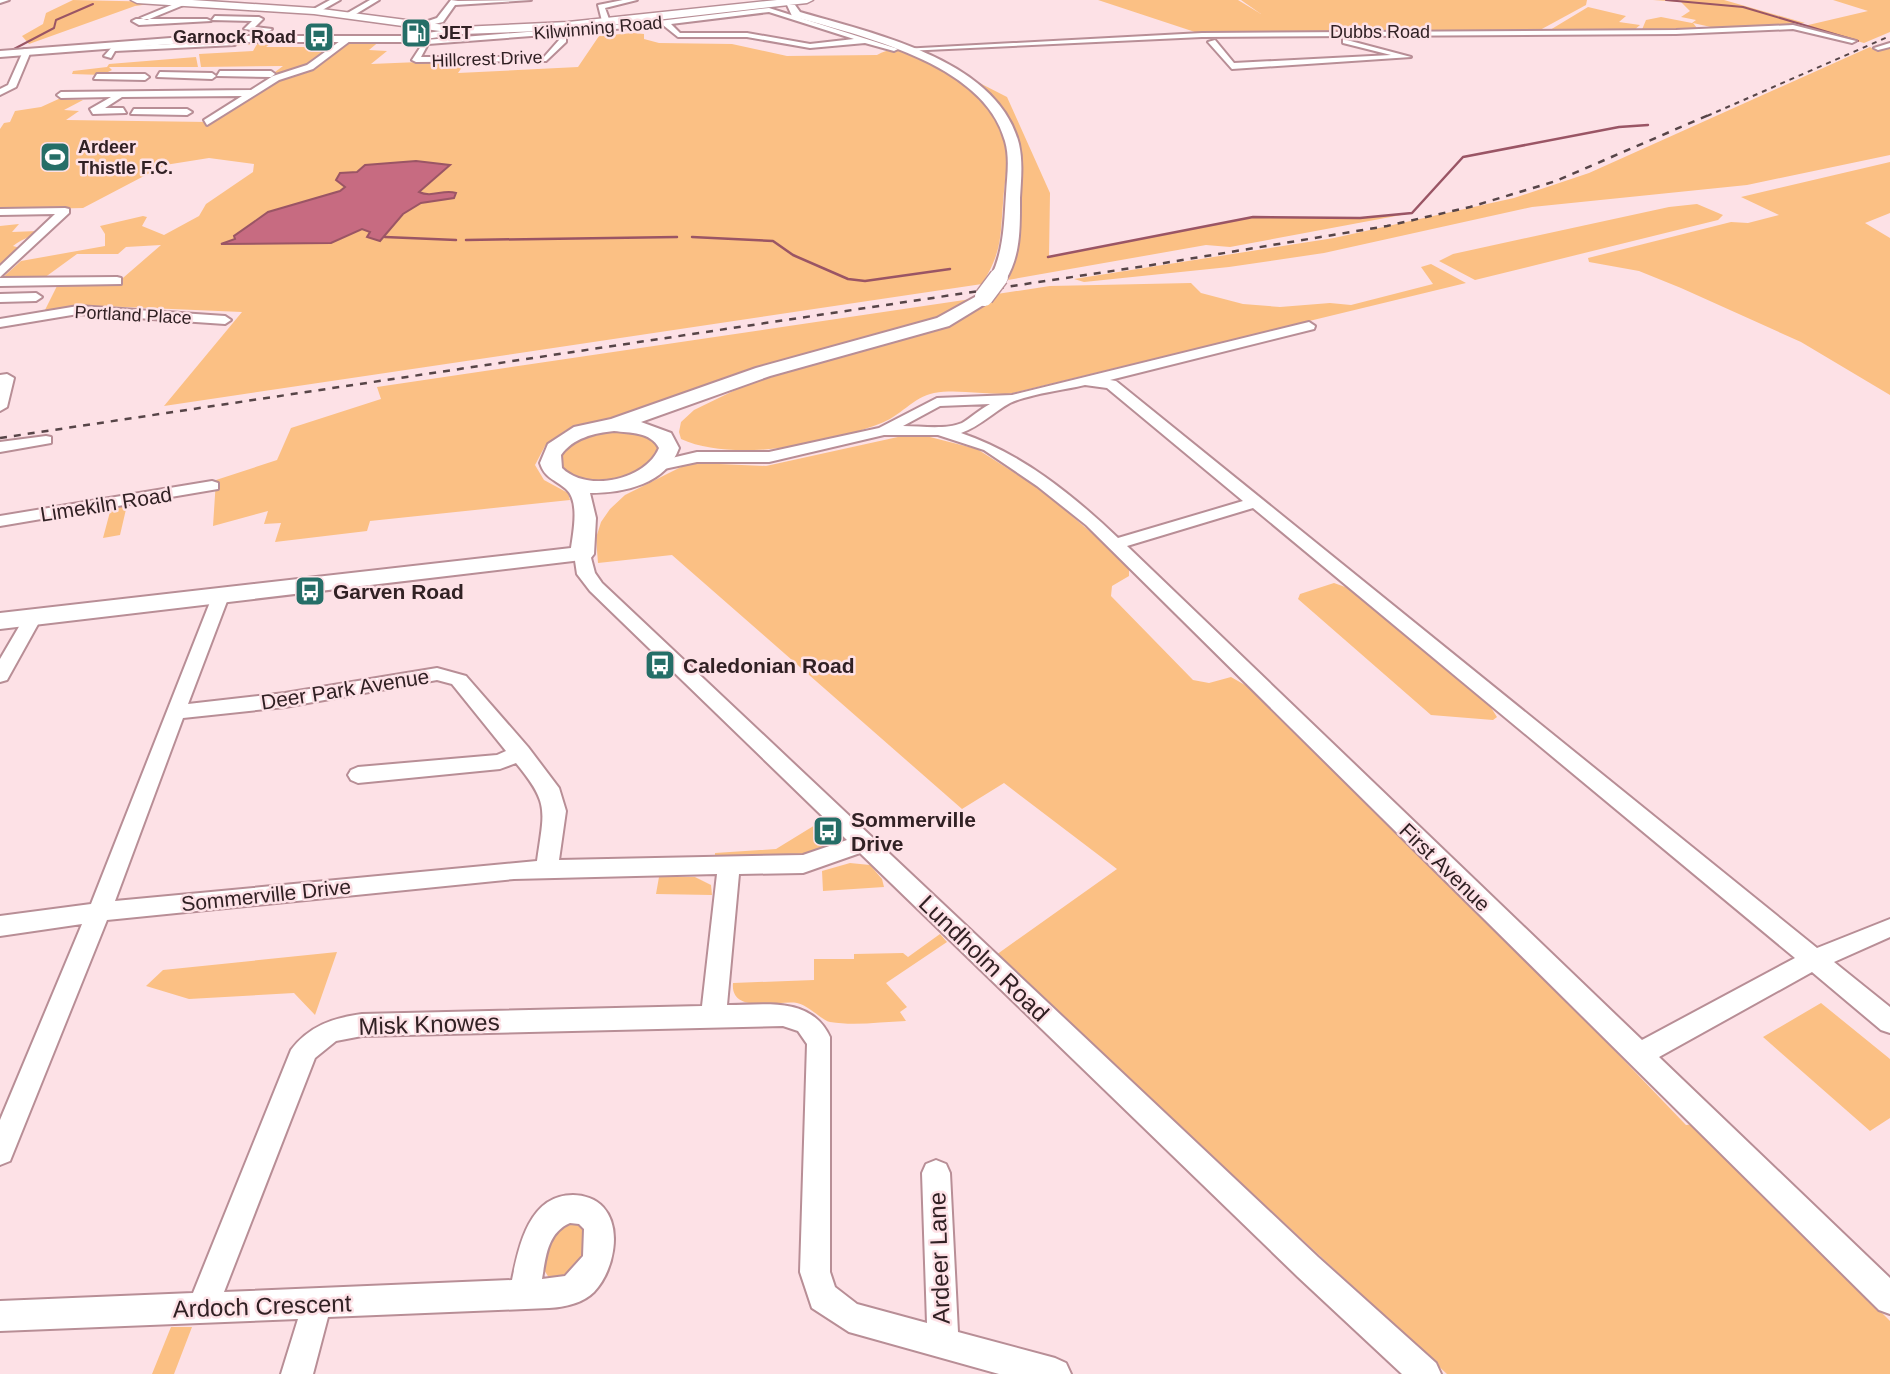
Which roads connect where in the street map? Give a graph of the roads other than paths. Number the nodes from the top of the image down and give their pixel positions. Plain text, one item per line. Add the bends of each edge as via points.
1 (137, 0) edge
2 (336, 0) edge
3 (375, 0) edge
4 (527, 0) edge
5 (204, 1) edge
6 (454, 1) edge
7 (817, 1) edge
8 (187, 2) edge
9 (753, 4) edge
10 (798, 6) edge
11 (769, 8) junction
12 (655, 10) edge
13 (314, 11) junction
14 (692, 14) junction
15 (348, 15) junction
16 (591, 20) dead end
17 (613, 20) junction
18 (540, 28) junction
19 (451, 32) junction
20 (562, 32) junction
21 (505, 34) junction
22 (1192, 35) junction
23 (257, 38) junction
24 (350, 38) junction
25 (406, 39) joint
26 (869, 39) junction
27 (1853, 41) dead end
28 (425, 42) joint
29 (1212, 42) junction
30 (232, 43) dead end
31 (140, 45) junction
32 (1890, 45) edge
33 (1878, 48) dead end
34 (900, 49) junction
35 (27, 51) junction
36 (0, 54) edge
37 (108, 56) dead end
38 (251, 74) junction
39 (271, 74) dead end
40 (160, 75) dead end
41 (189, 75) junction
42 (97, 77) dead end
43 (126, 77) junction
44 (145, 77) dead end
45 (0, 92) edge
46 (160, 92) junction
47 (188, 92) junction
48 (222, 92) junction
49 (253, 93) junction
50 (61, 95) dead end
51 (121, 95) junction
52 (93, 96) junction
53 (122, 111) dead end
54 (134, 112) dead end
55 (156, 112) junction
56 (187, 112) dead end
57 (207, 122) dead end
58 (0, 212) edge
59 (0, 273) edge
60 (117, 281) dead end
61 (0, 282) edge
62 (36, 297) dead end
63 (0, 298) edge
64 (225, 320) dead end
65 (0, 323) edge
66 (1309, 326) dead end
67 (0, 379) edge
68 (1085, 382) junction
69 (721, 386) junction
70 (1012, 399) junction
71 (961, 403) junction
72 (0, 407) edge
73 (919, 414) junction
74 (976, 418) junction
75 (614, 425) junction
76 (937, 429) junction
77 (884, 431) junction
78 (666, 439) junction
79 (46, 440) dead end
80 (0, 447) edge
81 (989, 447) junction
82 (727, 456) junction
83 (664, 464) junction
84 (625, 484) junction
85 (574, 485) junction
86 (212, 486) dead end
87 (1257, 502) junction
88 (0, 521) edge
89 (586, 522) junction
90 (1116, 544) junction
91 (582, 554) junction
92 (220, 596) junction
93 (33, 617) junction
94 (0, 621) edge
95 (0, 676) edge
96 (177, 712) junction
97 (522, 752) junction
98 (358, 775) dead end
99 (864, 843) junction
100 (729, 866) junction
101 (547, 869) junction
102 (99, 912) junction
103 (0, 926) edge
104 (1888, 928) dead end
105 (1813, 960) junction
106 (713, 1018) junction
107 (1890, 1022) edge
108 (1637, 1056) junction
109 (0, 1152) edge
110 (936, 1173) dead end
111 (524, 1294) dead end
112 (1890, 1299) edge
113 (317, 1303) junction
114 (202, 1308) junction
115 (0, 1316) edge
116 (943, 1342) junction
117 (297, 1374) edge
118 (1055, 1374) edge
119 (1425, 1374) edge

1 - 8 main road
2 - 13 street
3 - 15 street
4 - 6 street
5 - 8 main road
5 - 13 main road
6 - 19 street
7 - 10 main road
8 - 23 street via 136,21 259,19 248,29 268,29
9 - 10 main road
9 - 11 main road
9 - 12 street
9 - 14 main road
10 - 11 main road
10 - 34 main road
11 - 12 street, Kilwinning Road
11 - 26 street, Dubbs Road
12 - 14 main road
12 - 17 main road
12 - 17 street via 601,7
12 - 20 street, Kilwinning Road
12 - 26 street via 678,35 747,35 802,46 846,45
13 - 15 main road
14 - 17 main road
15 - 19 main road
16 - 17 street
17 - 18 main road
18 - 19 main road
18 - 21 main road
19 - 21 main road
19 - 21 street, Kilwinning Road
19 - 25 main road
19 - 28 street, Kilwinning Road
20 - 21 street, Kilwinning Road
20 - 28 street, Hillcrest Drive via 563,40 551,57 543,60 416,61
22 - 27 street, Dubbs Road via 1663,33 1793,27
22 - 29 street
22 - 34 street, Dubbs Road
23 - 24 main road
23 - 31 main road
24 - 25 main road
24 - 49 street via 310,67 279,76
26 - 34 street, Dubbs Road
29 - 29 street via 1353,41 1407,57 1232,66
30 - 31 street
31 - 35 main road
31 - 37 street via 113,49
32 - 33 street
34 - 69 main road, bridge via 945,69 984,96 1010,136 1014,164 1011,248 999,277 984,298 943,322
35 - 36 main road
35 - 45 street via 12,88
38 - 39 street
38 - 41 street
38 - 48 street
40 - 41 street
41 - 46 street
42 - 43 street
43 - 44 street
43 - 52 street
46 - 47 street
46 - 51 street
47 - 48 street
47 - 55 street
48 - 49 street
49 - 57 street
50 - 52 street
51 - 52 street
51 - 53 street via 93,111
54 - 55 street
55 - 56 street
58 - 59 street via 65,211
60 - 61 street
62 - 63 street
64 - 65 street, Portland Place via 78,310
66 - 68 street
67 - 72 street via 7,378
68 - 70 street
68 - 87 street via 1111,384 1120,390
69 - 75 main road
69 - 78 main road via 685,409
70 - 71 street
70 - 74 street
71 - 73 street via 937,402
71 - 74 street via 975,411
73 - 76 street via 920,420
73 - 77 street
74 - 76 street via 963,428
74 - 81 street, First Avenue
75 - 78 main road via 633,425
75 - 85 main road via 577,433 552,451 551,471
76 - 77 street
76 - 81 street, First Avenue
77 - 82 street via 795,453
78 - 82 street
78 - 83 main road via 670,453
79 - 80 street
81 - 90 street, First Avenue via 1075,507
82 - 83 street via 682,458
83 - 84 main road
84 - 85 main road
84 - 89 main road via 597,506
85 - 89 main road via 581,493
86 - 88 street, Limekiln Road
87 - 90 street
87 - 105 street
89 - 91 main road, Lundholm Road
90 - 108 street, First Avenue
91 - 92 main road
91 - 99 street, Lundholm Road via 586,574 596,587
92 - 93 main road
92 - 96 street
93 - 94 main road
93 - 95 street
96 - 97 street, Deer Park Avenue via 443,675 458,680
96 - 102 street
97 - 98 street via 499,762
97 - 101 street, Deer Park Avenue via 553,798
99 - 100 street, Sommerville Drive via 813,862
99 - 119 street, Lundholm Road
100 - 101 street, Sommerville Drive
100 - 106 street
101 - 102 street, Sommerville Drive
102 - 103 street, Sommerville Drive
102 - 109 street
104 - 105 street
105 - 107 street
105 - 108 street
106 - 114 street, Misk Knowes via 362,1025 330,1031 308,1046 300,1058
106 - 116 street, Misk Knowes via 783,1015 813,1028 822,1060 816,1272 823,1297 849,1317
108 - 112 street, First Avenue
110 - 116 street, Ardeer Lane
111 - 113 street, Ardoch Crescent
113 - 114 street, Ardoch Crescent
113 - 117 street
114 - 115 street, Ardoch Crescent
116 - 118 street, Misk Knowes

